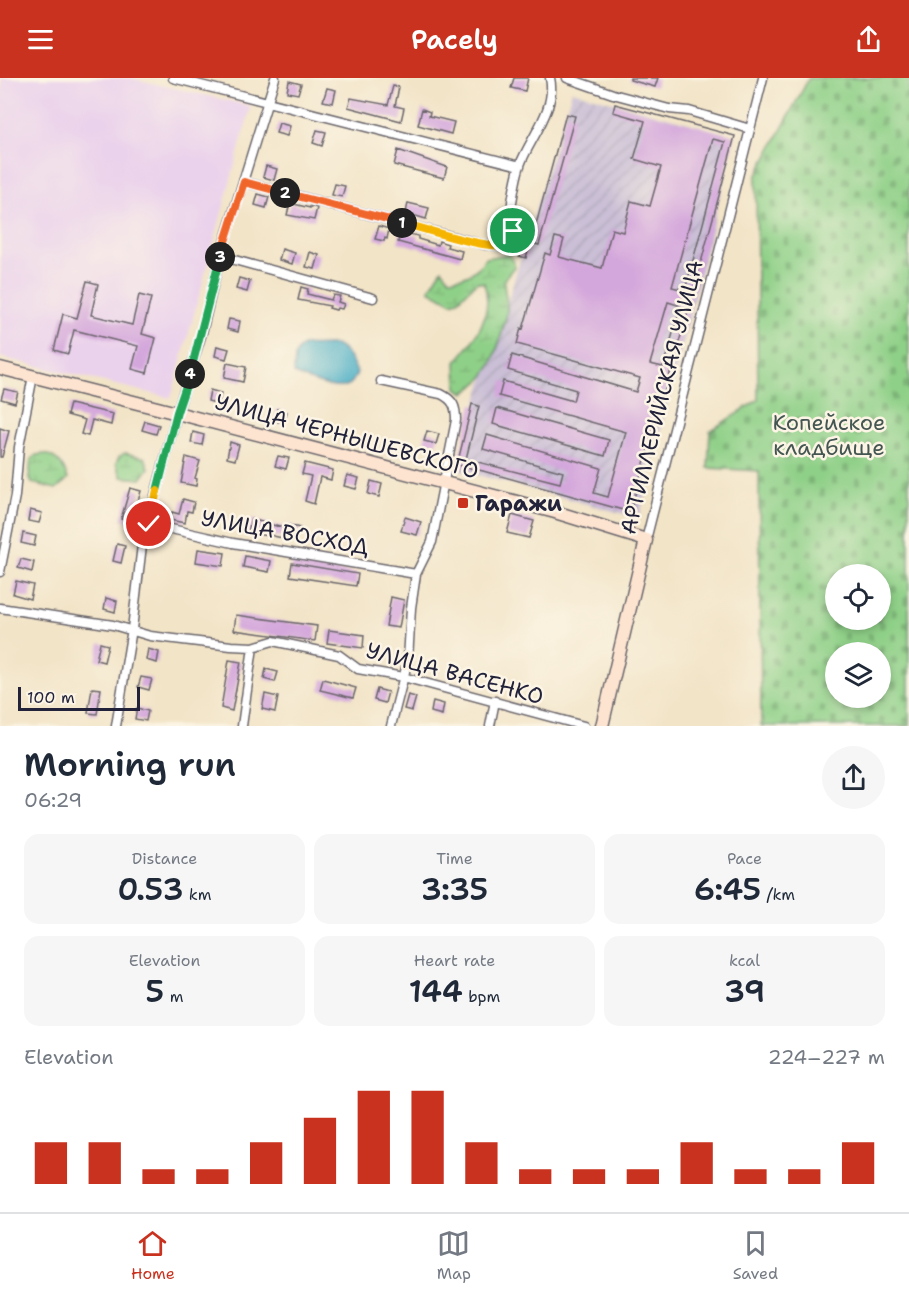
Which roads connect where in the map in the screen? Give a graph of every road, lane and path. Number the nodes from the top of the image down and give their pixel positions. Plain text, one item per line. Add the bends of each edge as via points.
1 (173, 78) edge
2 (275, 78) edge
3 (550, 78) edge
4 (567, 78) edge
5 (763, 78) edge
6 (268, 101) junction
7 (750, 129) junction
8 (520, 166) junction
9 (244, 182) junction
10 (220, 256) junction
11 (373, 297) dead end
12 (0, 368) edge
13 (33, 376) junction
14 (381, 381) dead end
15 (177, 412) junction
16 (444, 483) junction
17 (149, 524) junction
18 (646, 540) junction
19 (0, 572) edge
20 (416, 574) junction
21 (0, 608) edge
22 (132, 629) junction
23 (253, 647) junction
24 (403, 677) junction
25 (495, 701) junction
26 (116, 726) edge
27 (242, 726) edge
28 (391, 726) edge
29 (490, 726) edge
30 (584, 726) edge
31 (602, 726) edge

1 - 6 street
2 - 6 street
3 - 8 street via 548,108
4 - 7 street via 613,94
5 - 7 street, АРТИЛЛЕРИЙСКАЯ УЛИЦА
6 - 8 street
6 - 9 street
7 - 18 street, АРТИЛЛЕРИЙСКАЯ УЛИЦА
8 - 9 street via 511,212 513,231 502,245 485,245
9 - 10 street
10 - 11 street
10 - 15 street via 202,333
12 - 13 street, УЛИЦА ЧЕРНЫШЕВСКОГО
13 - 15 street, УЛИЦА ЧЕРНЫШЕВСКОГО
13 - 19 street
14 - 16 street via 441,394 454,404 456,420
15 - 16 street, УЛИЦА ЧЕРНЫШЕВСКОГО
15 - 17 street
16 - 18 street, УЛИЦА ЧЕРНЫШЕВСКОГО
16 - 20 street via 432,542
17 - 20 street, УЛИЦА ВОСХОД via 233,543
17 - 22 street via 142,546
18 - 31 street, АРТИЛЛЕРИЙСКАЯ УЛИЦА
20 - 24 street
21 - 22 street, УЛИЦА ВАСЕНКО
22 - 23 street, УЛИЦА ВАСЕНКО via 150,636
22 - 26 street
23 - 24 street, УЛИЦА ВАСЕНКО via 273,641 339,655 358,669
23 - 27 street
24 - 25 street, УЛИЦА ВАСЕНКО
24 - 28 street
25 - 29 street
25 - 30 street, УЛИЦА ВАСЕНКО

